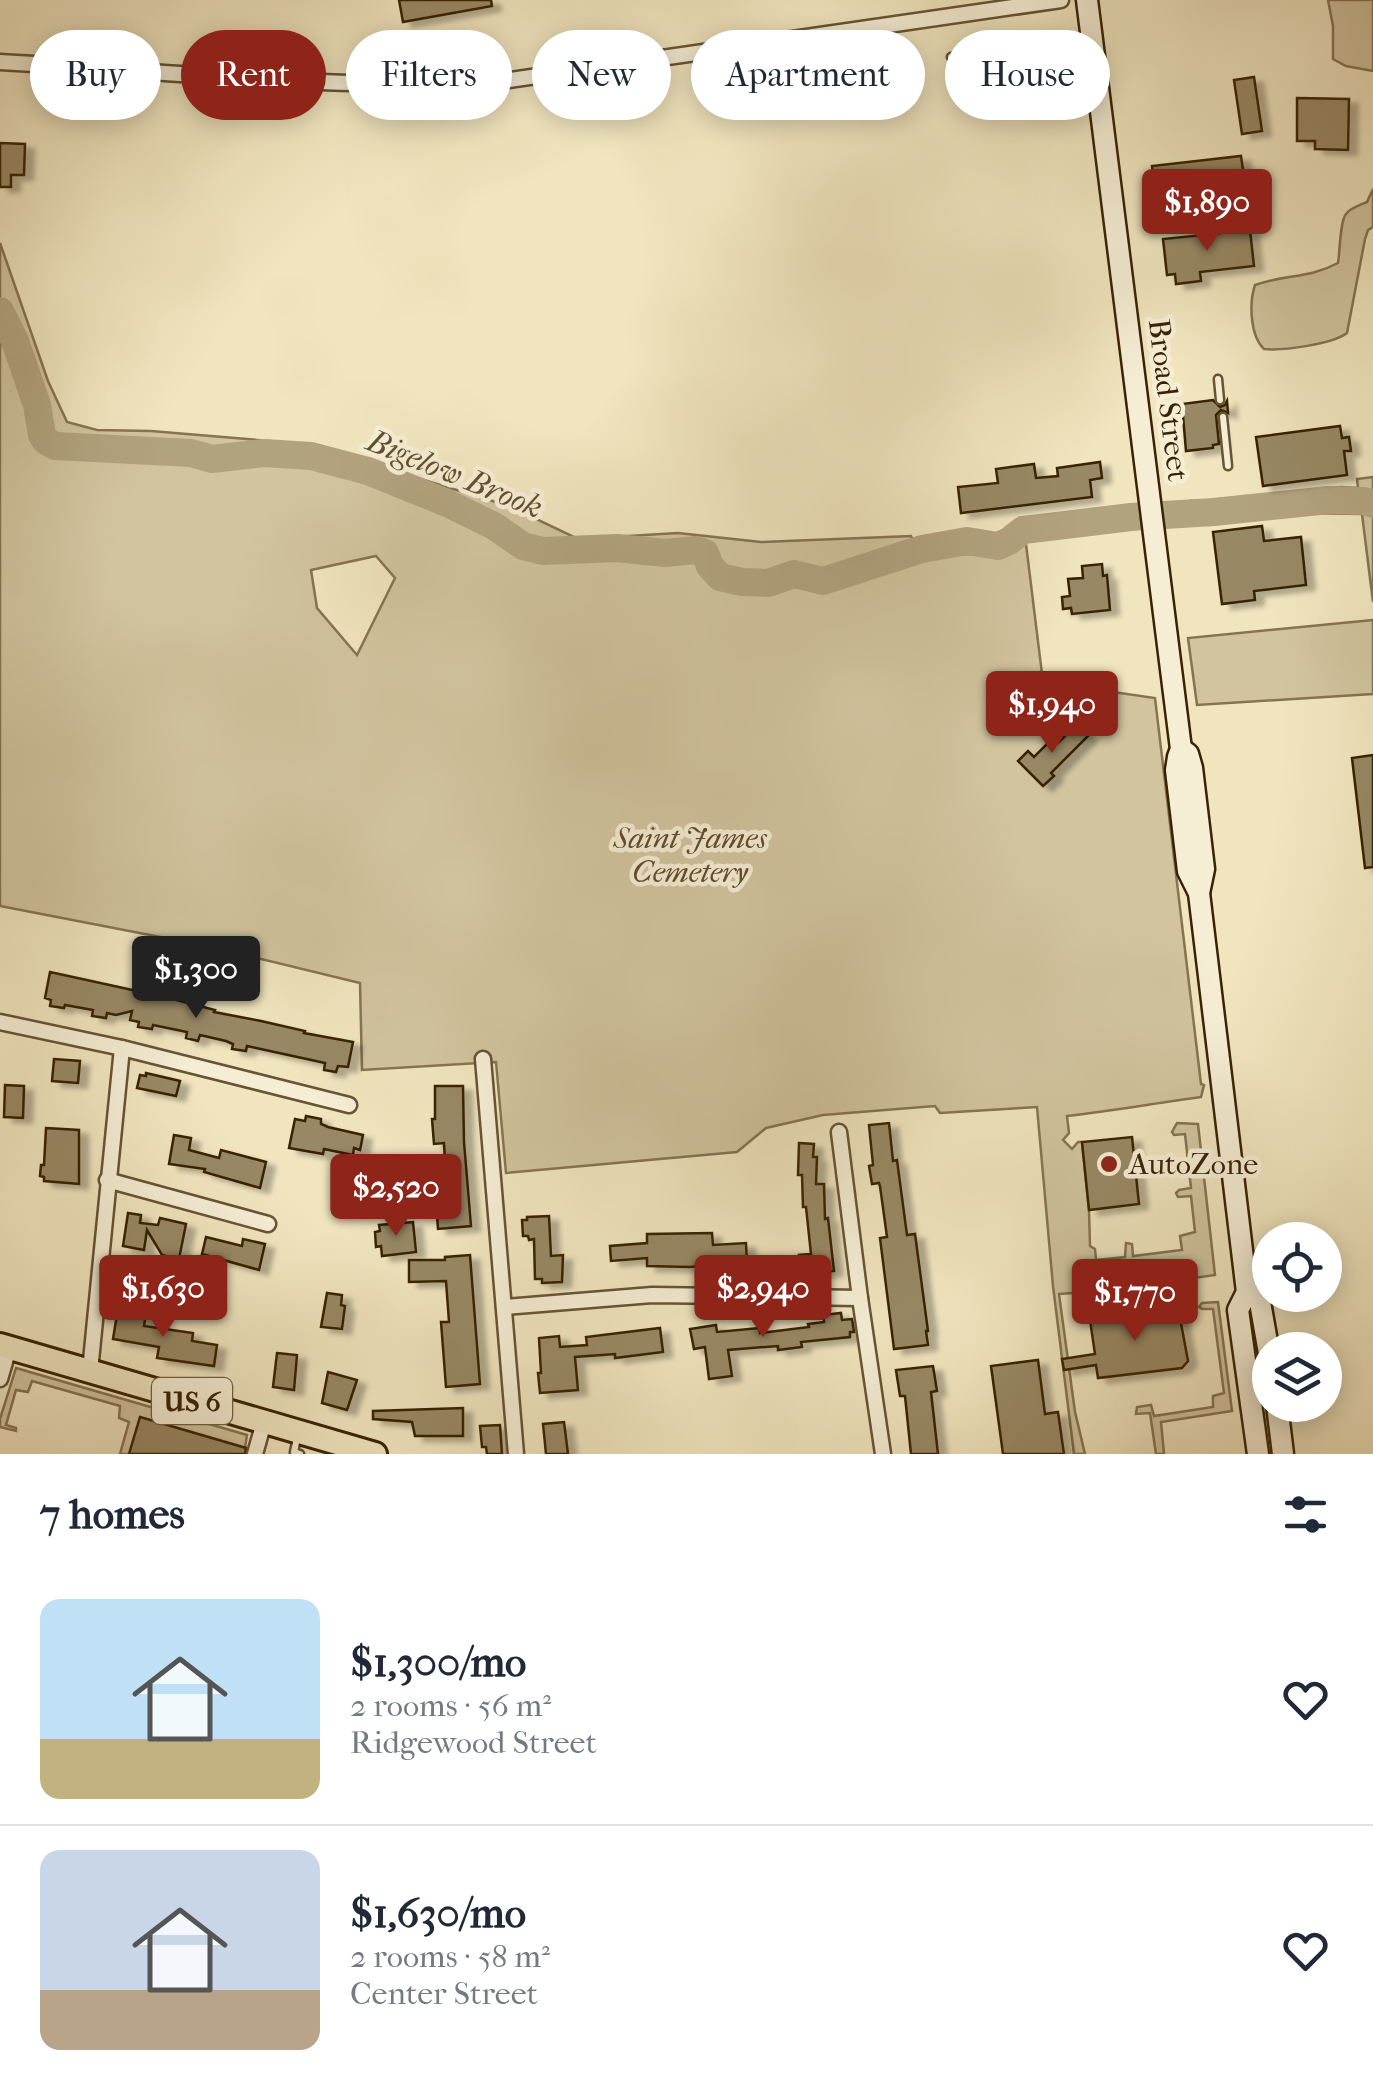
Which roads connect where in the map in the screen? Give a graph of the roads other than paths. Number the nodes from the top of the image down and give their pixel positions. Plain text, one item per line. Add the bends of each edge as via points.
1 (1061, 0) edge
2 (1087, 0) edge
3 (0, 62) edge
4 (1218, 379) dead end
5 (1220, 400) dead end
6 (1223, 417) dead end
7 (1228, 466) dead end
8 (0, 1022) edge
9 (122, 1048) junction
10 (483, 1059) dead end
11 (349, 1106) dead end
12 (840, 1132) dead end
13 (108, 1180) junction
14 (268, 1224) dead end
15 (1247, 1292) junction
16 (860, 1298) junction
17 (504, 1307) junction
18 (1265, 1332) edge
19 (4, 1346) edge
20 (90, 1371) junction
21 (0, 1379) edge
22 (264, 1422) junction
23 (1279, 1422) edge
24 (296, 1448) edge
25 (335, 1449) edge
26 (255, 1454) edge
27 (375, 1454) edge
28 (516, 1454) edge
29 (883, 1454) edge
30 (1258, 1454) edge
31 (1284, 1454) edge

1 - 3 street via 496,82 360,84
2 - 15 main road, Broad Street via 1181,749 1176,770 1188,872 1199,892
4 - 5 lane
6 - 7 lane
8 - 9 street
9 - 11 street
9 - 13 street
10 - 17 street
12 - 16 street
13 - 14 street
13 - 20 street
15 - 18 main road, Broad Street via 1260,1302
15 - 30 main road, Broad Street via 1238,1310
16 - 17 street via 652,1295
16 - 29 street
17 - 28 street
19 - 20 main road, US 6
19 - 21 street
20 - 22 main road, US 6
22 - 24 main road, US 6
22 - 26 street
23 - 31 main road
24 - 25 main road, US 6
25 - 27 main road, US 6

